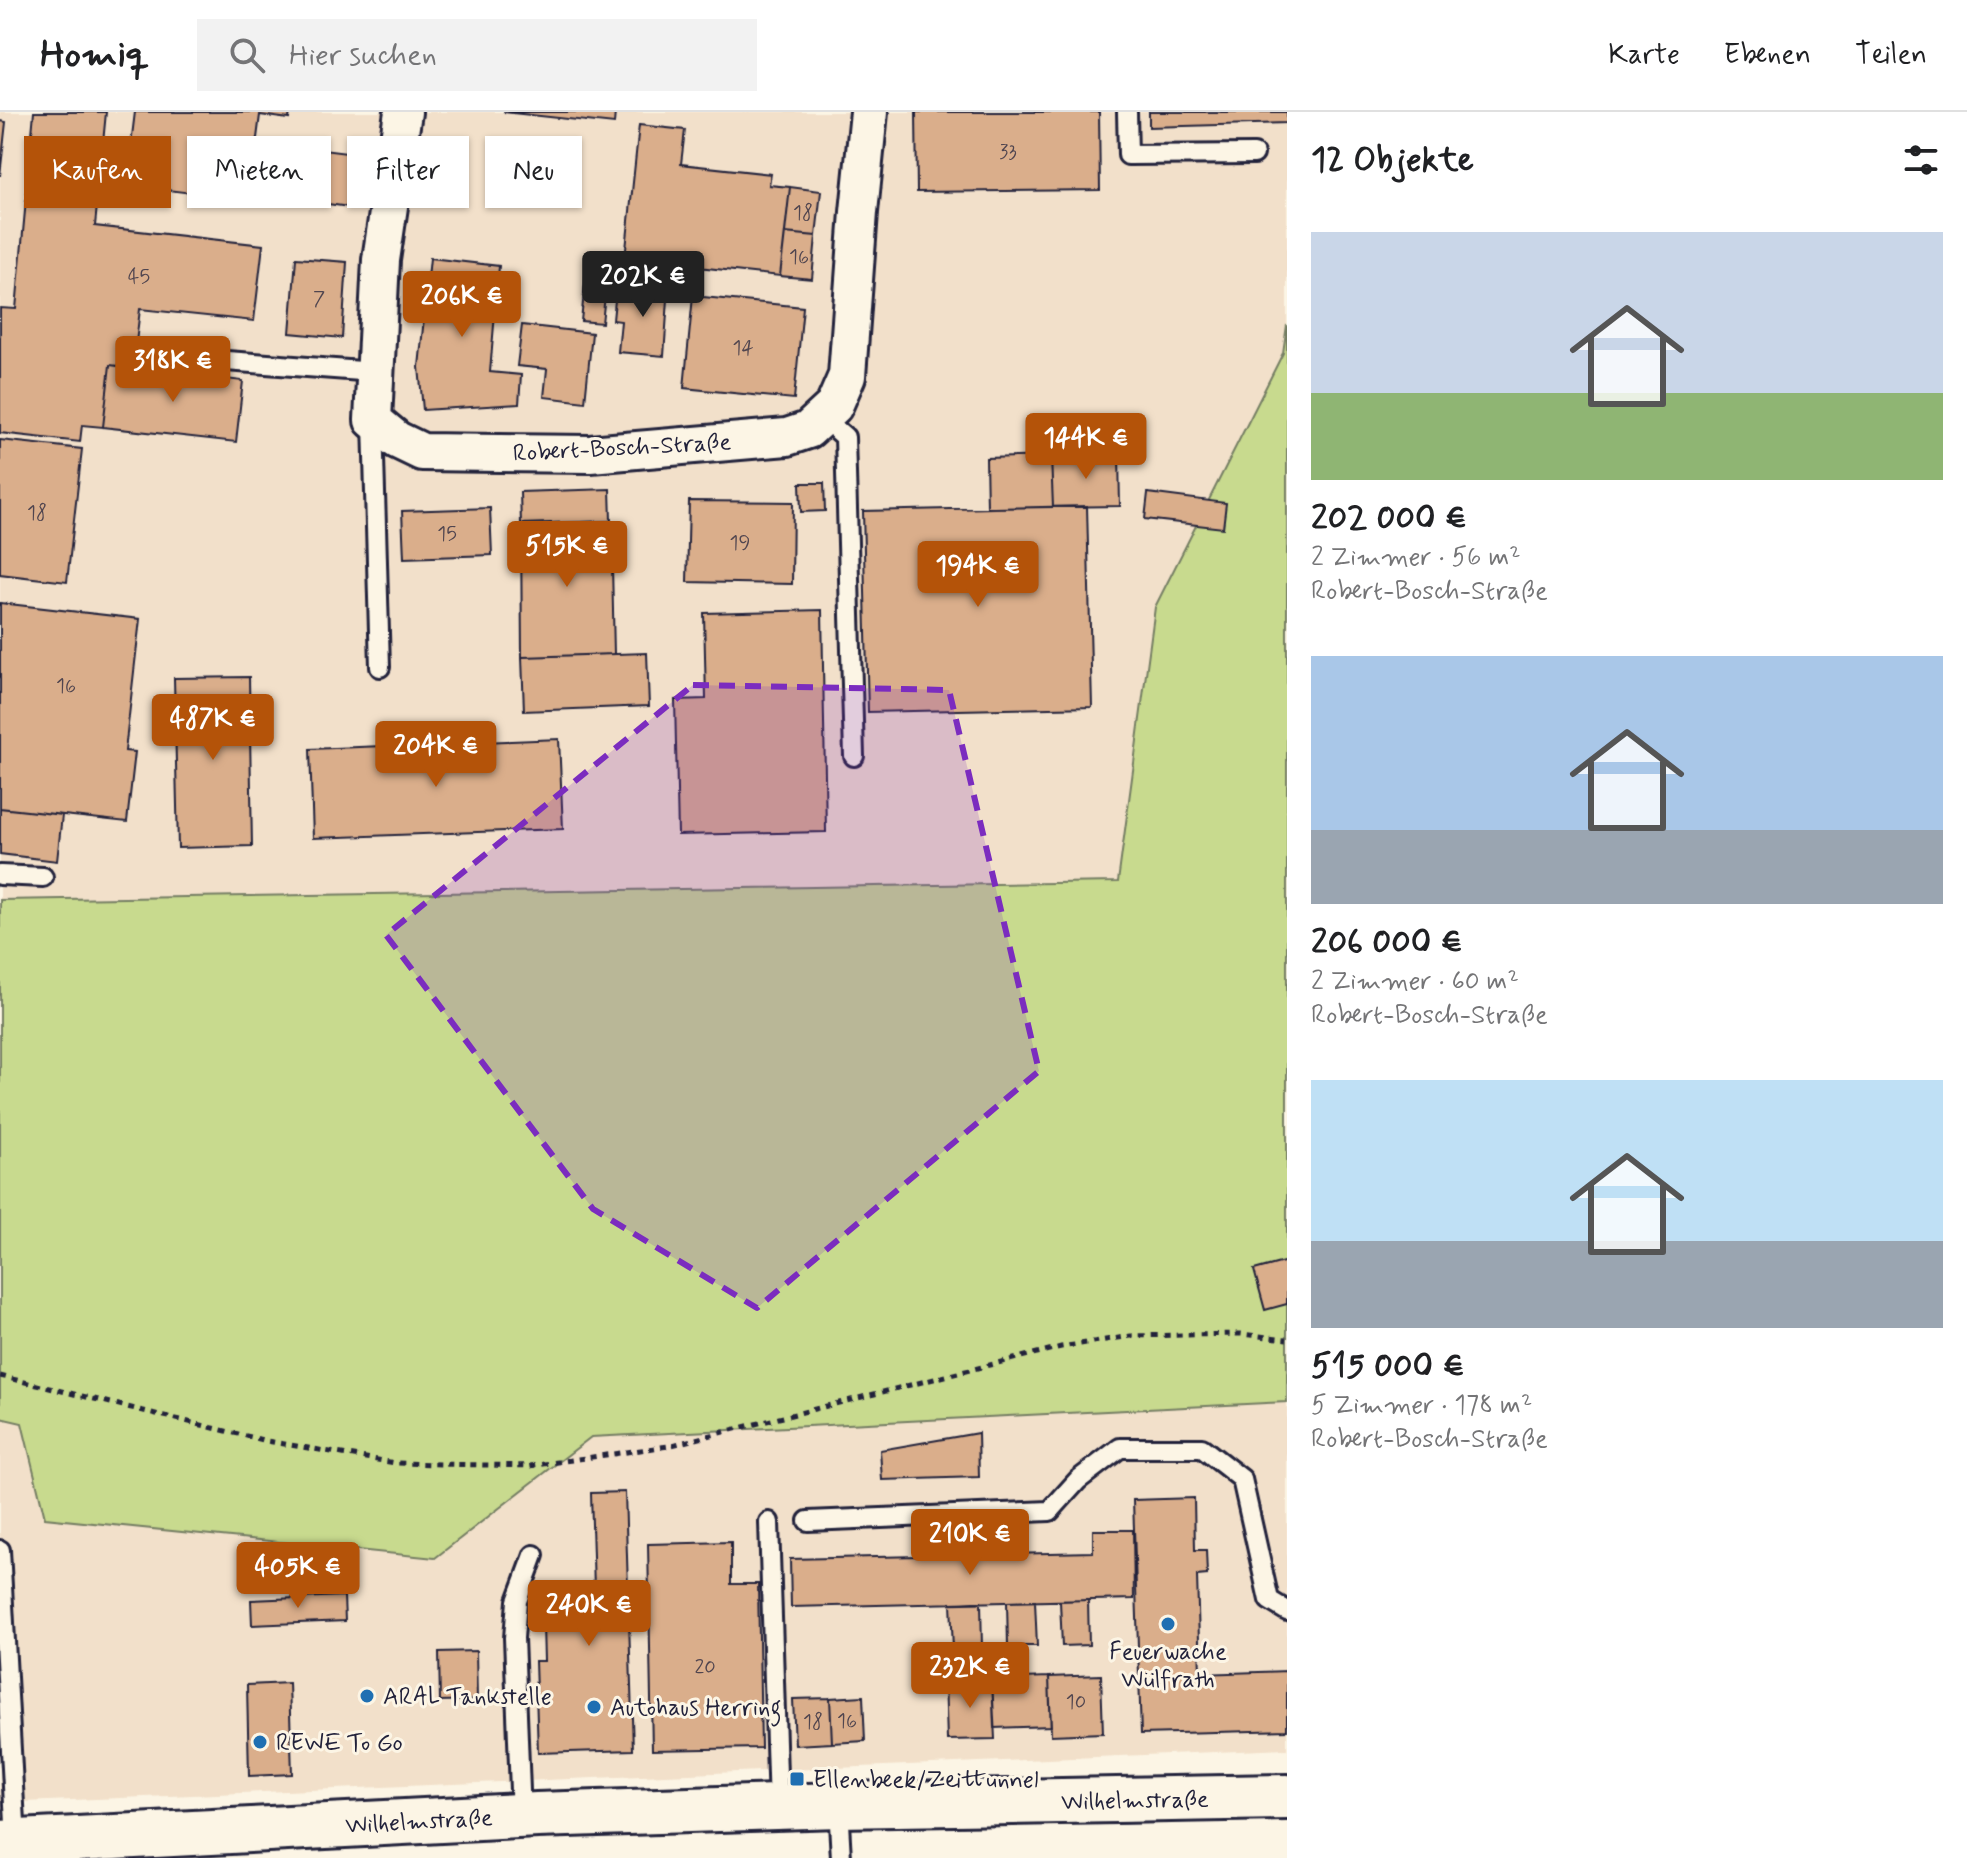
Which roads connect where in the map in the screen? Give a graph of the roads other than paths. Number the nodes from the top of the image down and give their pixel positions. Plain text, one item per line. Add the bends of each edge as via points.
1 (403, 112) edge
2 (869, 112) edge
3 (1127, 112) edge
4 (1254, 154) dead end
5 (172, 357) dead end
6 (375, 372) junction
7 (822, 417) junction
8 (373, 420) junction
9 (380, 667) dead end
10 (854, 756) dead end
11 (0, 875) edge
12 (43, 877) dead end
13 (808, 1521) dead end
14 (769, 1522) dead end
15 (0, 1550) edge
16 (534, 1555) dead end
17 (1287, 1611) edge
18 (1287, 1797) edge
19 (838, 1805) junction
20 (778, 1807) junction
21 (521, 1816) junction
22 (8, 1842) edge
23 (841, 1858) edge

1 - 6 street via 381,260
2 - 7 street, Robert-Bosch-Straße via 847,376 834,406
3 - 4 lane via 1128,155
5 - 6 lane
6 - 8 street
7 - 8 street, Robert-Bosch-Straße via 808,430 787,437 590,454 422,452
7 - 10 lane via 845,437
8 - 9 lane
11 - 12 lane
13 - 17 lane via 1050,1511 1078,1480 1120,1448 1202,1448 1242,1479 1269,1600
14 - 20 lane
15 - 22 lane
16 - 21 lane via 517,1601 514,1638
18 - 19 main road, Wilhelmstraße
19 - 20 main road, Wilhelmstraße
19 - 23 lane
20 - 21 main road, Wilhelmstraße
21 - 22 main road, Wilhelmstraße

